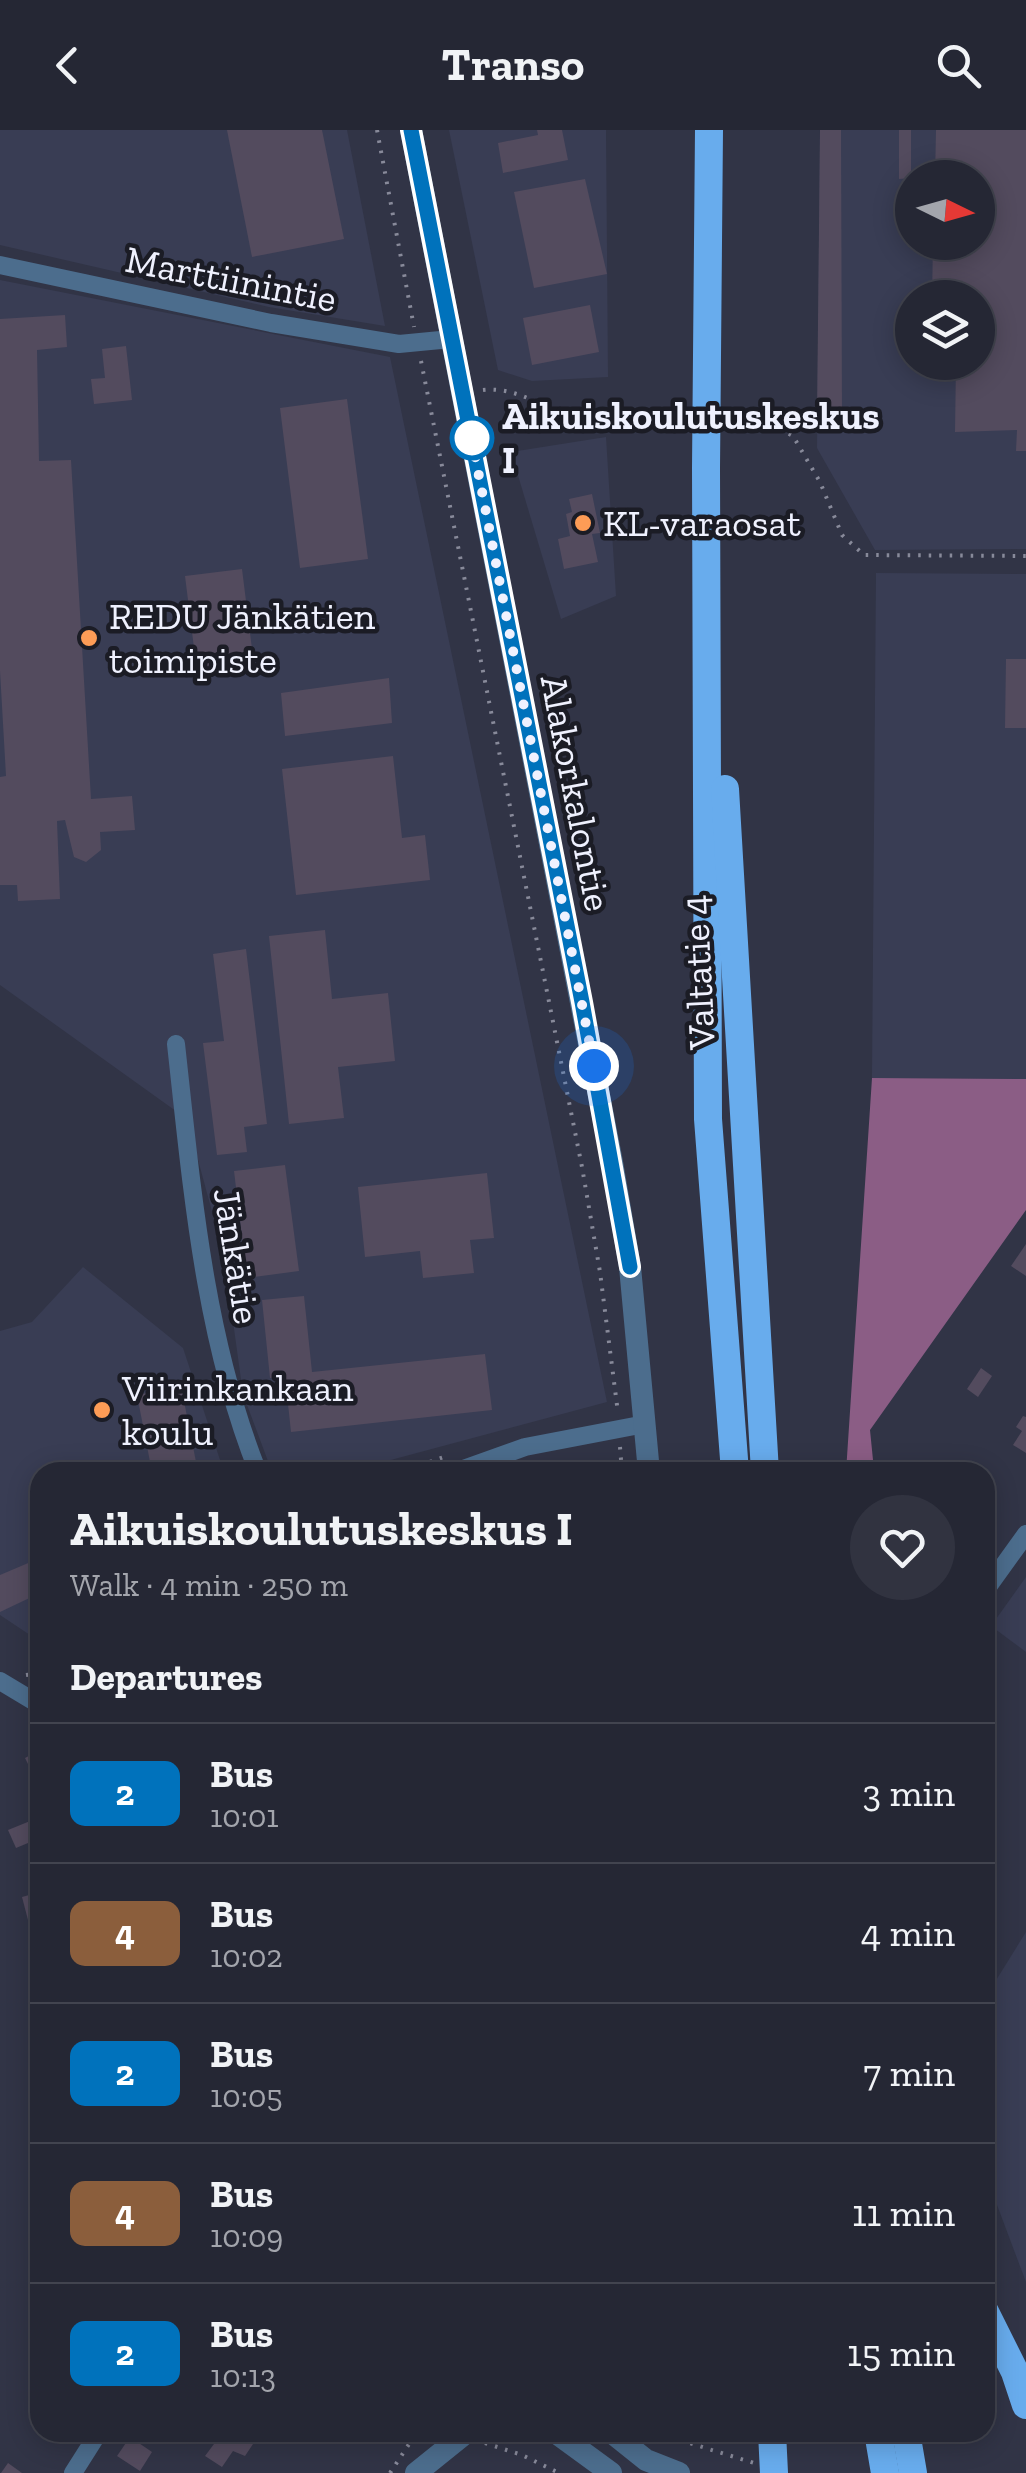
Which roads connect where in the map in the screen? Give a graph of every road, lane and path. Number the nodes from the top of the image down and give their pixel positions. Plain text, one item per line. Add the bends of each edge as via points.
1 (378, 130) edge
2 (410, 130) edge
3 (709, 130) edge
4 (0, 265) edge
5 (451, 339) junction
6 (418, 344) junction
7 (496, 389) dead end
8 (684, 425) dead end
9 (725, 426) dead end
10 (706, 468) junction
11 (1026, 556) edge
12 (176, 1044) dead end
13 (618, 1409) dead end
14 (645, 1424) junction
15 (254, 1462) edge
16 (484, 1462) edge
17 (647, 1462) edge
18 (734, 1462) edge
19 (765, 1462) edge
20 (1026, 1534) edge
21 (995, 1578) edge
22 (0, 1681) edge
23 (30, 1699) edge
24 (995, 2332) edge
25 (1026, 2406) edge
26 (93, 2442) edge
27 (410, 2442) edge
28 (433, 2442) edge
29 (454, 2442) edge
30 (482, 2442) edge
31 (569, 2442) edge
32 (624, 2442) edge
33 (686, 2442) edge
34 (773, 2442) edge
35 (880, 2442) edge
36 (908, 2442) edge
37 (774, 2471) edge
38 (73, 2473) edge
39 (390, 2473) edge
40 (415, 2473) edge
41 (559, 2473) edge
42 (611, 2473) edge
43 (678, 2473) edge
44 (885, 2473) edge
45 (913, 2473) edge

1 - 6 path, Alakorkalontie
2 - 5 street, Alakorkalontie
3 - 10 highway, Valtatie 4
4 - 6 street, Marttiinintie via 272,323
5 - 6 street, Marttiinintie
5 - 14 street, Alakorkalontie via 612,1162
6 - 13 path, Alakorkalontie via 582,1167
7 - 8 path via 580,418
9 - 11 path via 773,425 793,436 842,535 864,554
10 - 18 highway, Valtatie 4 via 708,1119
10 - 19 highway, Valtatie 4
12 - 15 street, Jänkätie via 211,1316
14 - 16 street
14 - 17 street, Alakorkalontie
20 - 21 street
22 - 23 street
24 - 25 highway
26 - 38 street
27 - 39 path
28 - 40 street
29 - 40 street
30 - 41 path
31 - 42 street
32 - 43 street
33 - 37 path
34 - 37 highway
35 - 44 highway
36 - 45 highway

